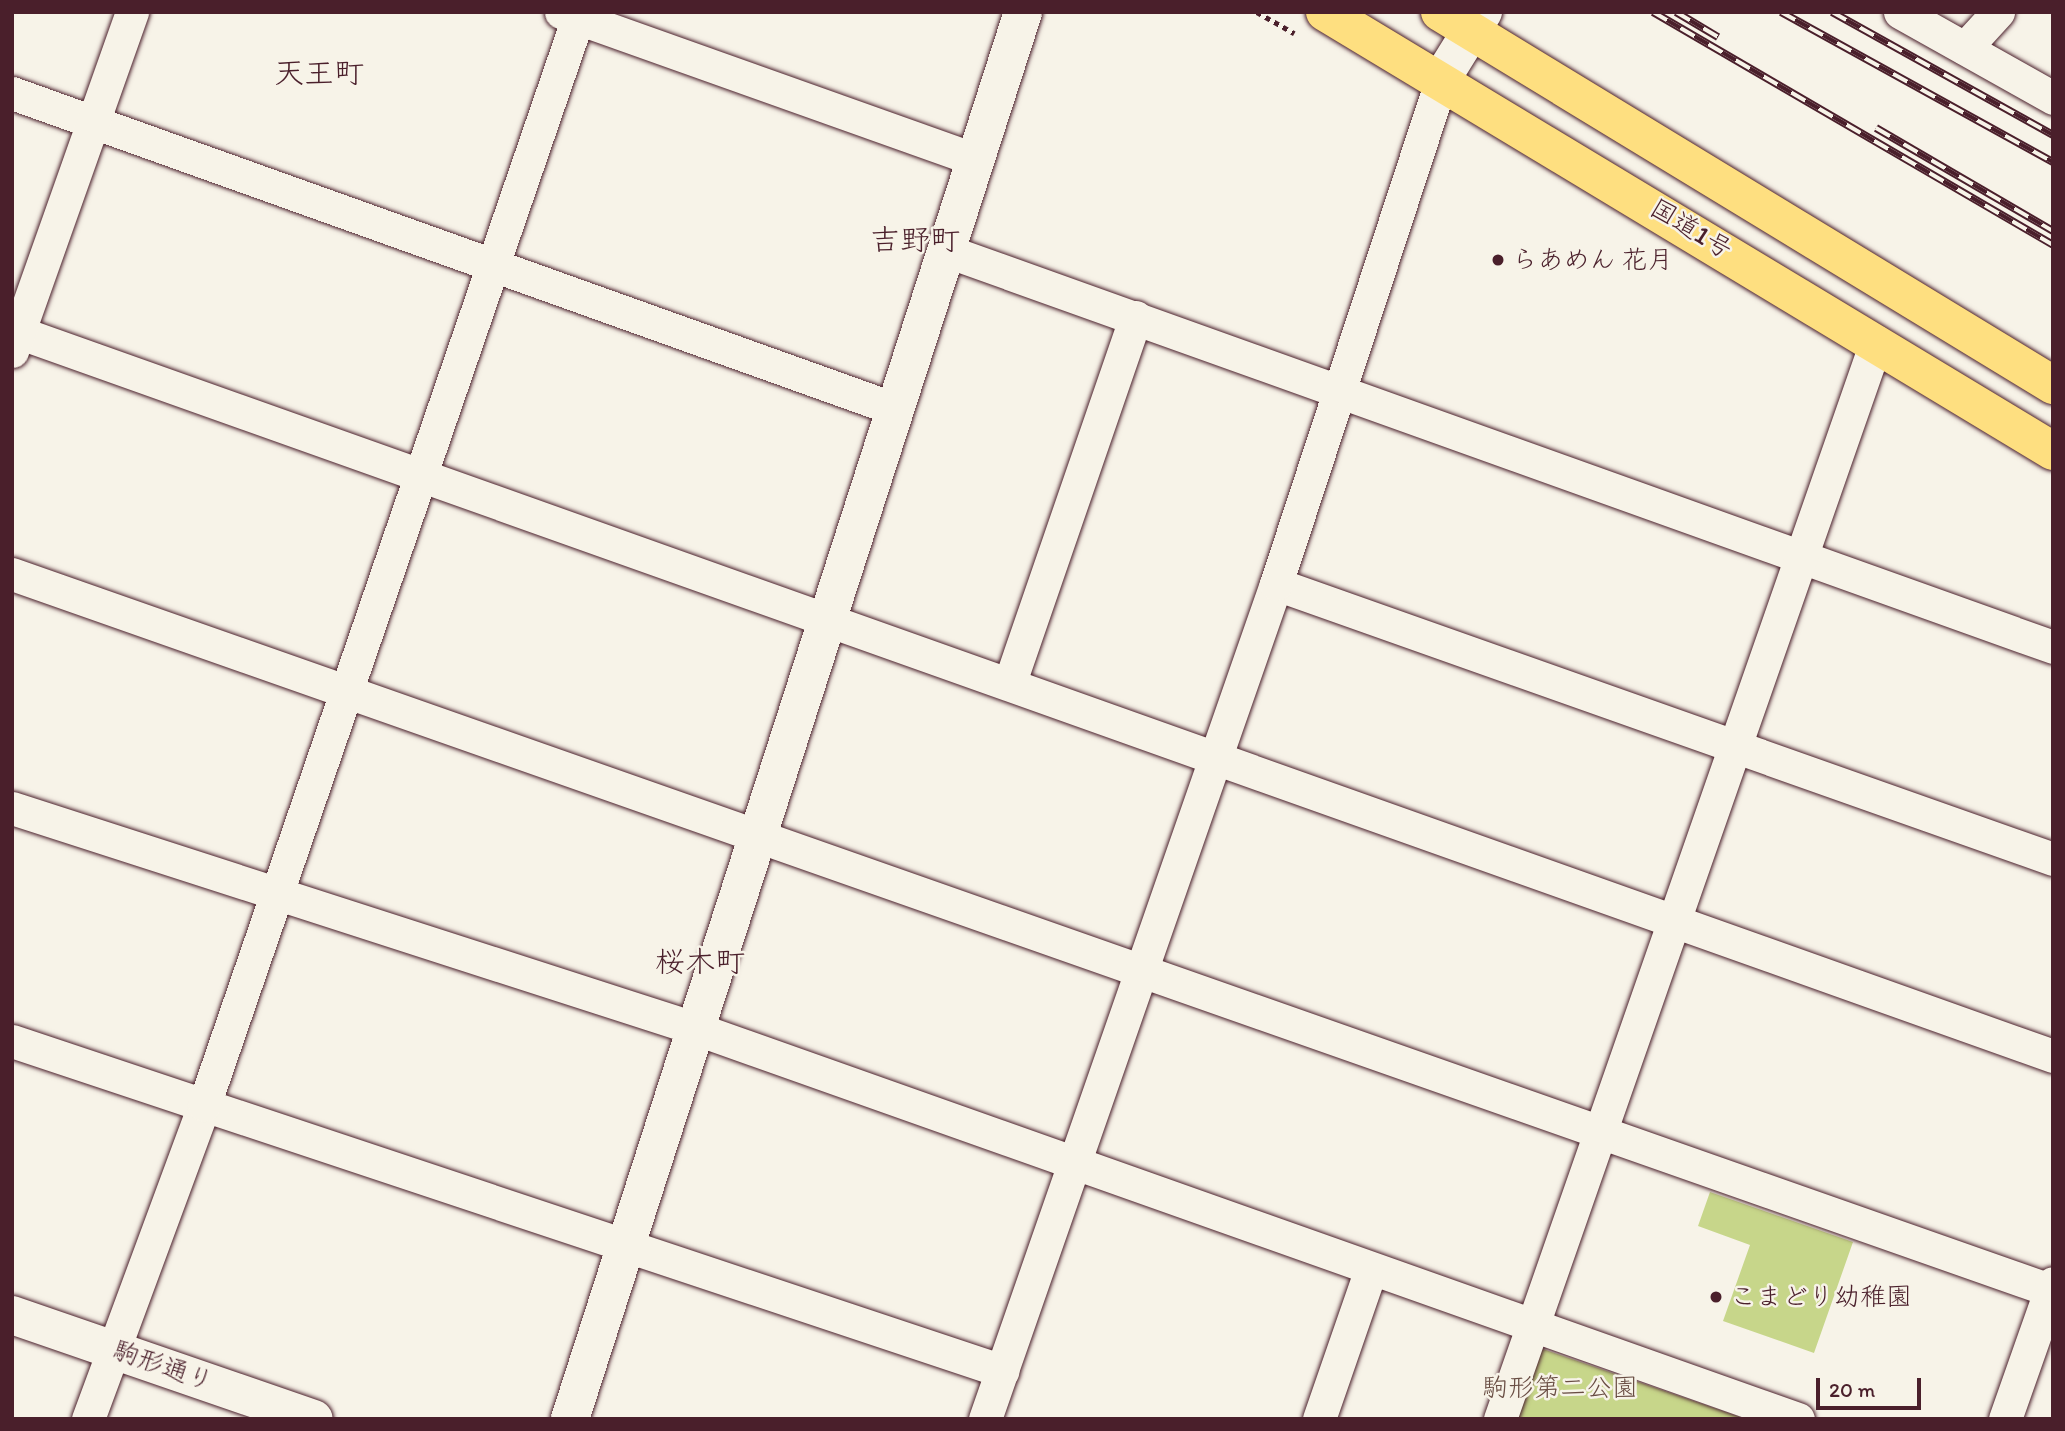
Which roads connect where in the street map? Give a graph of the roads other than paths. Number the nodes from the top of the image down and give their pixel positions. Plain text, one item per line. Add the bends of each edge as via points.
1 (132, 12) edge
2 (1023, 12) edge
3 (1325, 12) edge
4 (1900, 12) edge
5 (1998, 12) edge
6 (573, 14) edge
7 (1465, 18) edge
8 (1965, 48) junction
9 (1443, 78) junction
10 (12, 93) edge
11 (2053, 98) edge
12 (94, 121) junction
13 (976, 160) junction
14 (947, 251) junction
15 (494, 261) junction
16 (1136, 317) junction
17 (14, 338) edge
18 (1876, 342) junction
19 (2053, 385) edge
20 (1340, 388) junction
21 (895, 409) junction
22 (2053, 451) edge
23 (422, 472) junction
24 (1801, 555) junction
25 (12, 574) edge
26 (1276, 584) junction
27 (829, 618) junction
28 (2053, 647) edge
29 (1010, 681) junction
30 (346, 695) junction
31 (1733, 748) junction
32 (1217, 754) junction
33 (12, 808) edge
34 (758, 837) junction
35 (2053, 859) edge
36 (276, 897) junction
37 (1671, 921) junction
38 (1142, 970) junction
39 (697, 1029) junction
40 (12, 1041) edge
41 (2053, 1056) edge
42 (204, 1105) junction
43 (1600, 1131) junction
44 (1074, 1165) junction
45 (627, 1245) junction
46 (1370, 1272) junction
47 (2052, 1288) edge
48 (12, 1315) edge
49 (1532, 1327) junction
50 (111, 1348) junction
51 (1002, 1371) junction
52 (88, 1419) edge
53 (314, 1419) edge
54 (570, 1419) edge
55 (985, 1419) edge
56 (1319, 1419) edge
57 (1500, 1419) edge
58 (1798, 1419) edge
59 (2005, 1419) edge

1 - 12 street
2 - 13 street
3 - 9 highway, 国道1号
4 - 8 street
5 - 8 street
6 - 13 street
6 - 15 street
7 - 9 street
7 - 19 highway
8 - 11 street
9 - 18 highway, 国道1号
9 - 20 street
10 - 12 street
12 - 15 street
12 - 17 street
13 - 14 street
14 - 16 street
14 - 21 street
15 - 21 street
15 - 23 street
16 - 20 street
16 - 29 street
17 - 23 street
18 - 22 highway, 国道1号
18 - 24 street
20 - 24 street
20 - 26 street
21 - 27 street
23 - 27 street
23 - 30 street
24 - 28 street
24 - 31 street
25 - 30 street
26 - 31 street
26 - 32 street
27 - 29 street
27 - 34 street
29 - 32 street
30 - 34 street
30 - 36 street
31 - 35 street
31 - 37 street
32 - 37 street
32 - 38 street
33 - 36 street
34 - 38 street
34 - 39 street
36 - 39 street
36 - 42 street
37 - 41 street
37 - 43 street
38 - 43 street
38 - 44 street
39 - 44 street
39 - 45 street
40 - 42 street
42 - 45 street
42 - 50 street
43 - 47 street
43 - 49 street
44 - 46 street
44 - 51 street
45 - 51 street
45 - 54 street
46 - 49 street
46 - 56 street
47 - 59 street
48 - 50 street, 駒形通り
49 - 57 street
49 - 58 street
50 - 52 street
50 - 53 street, 駒形通り
51 - 55 street

